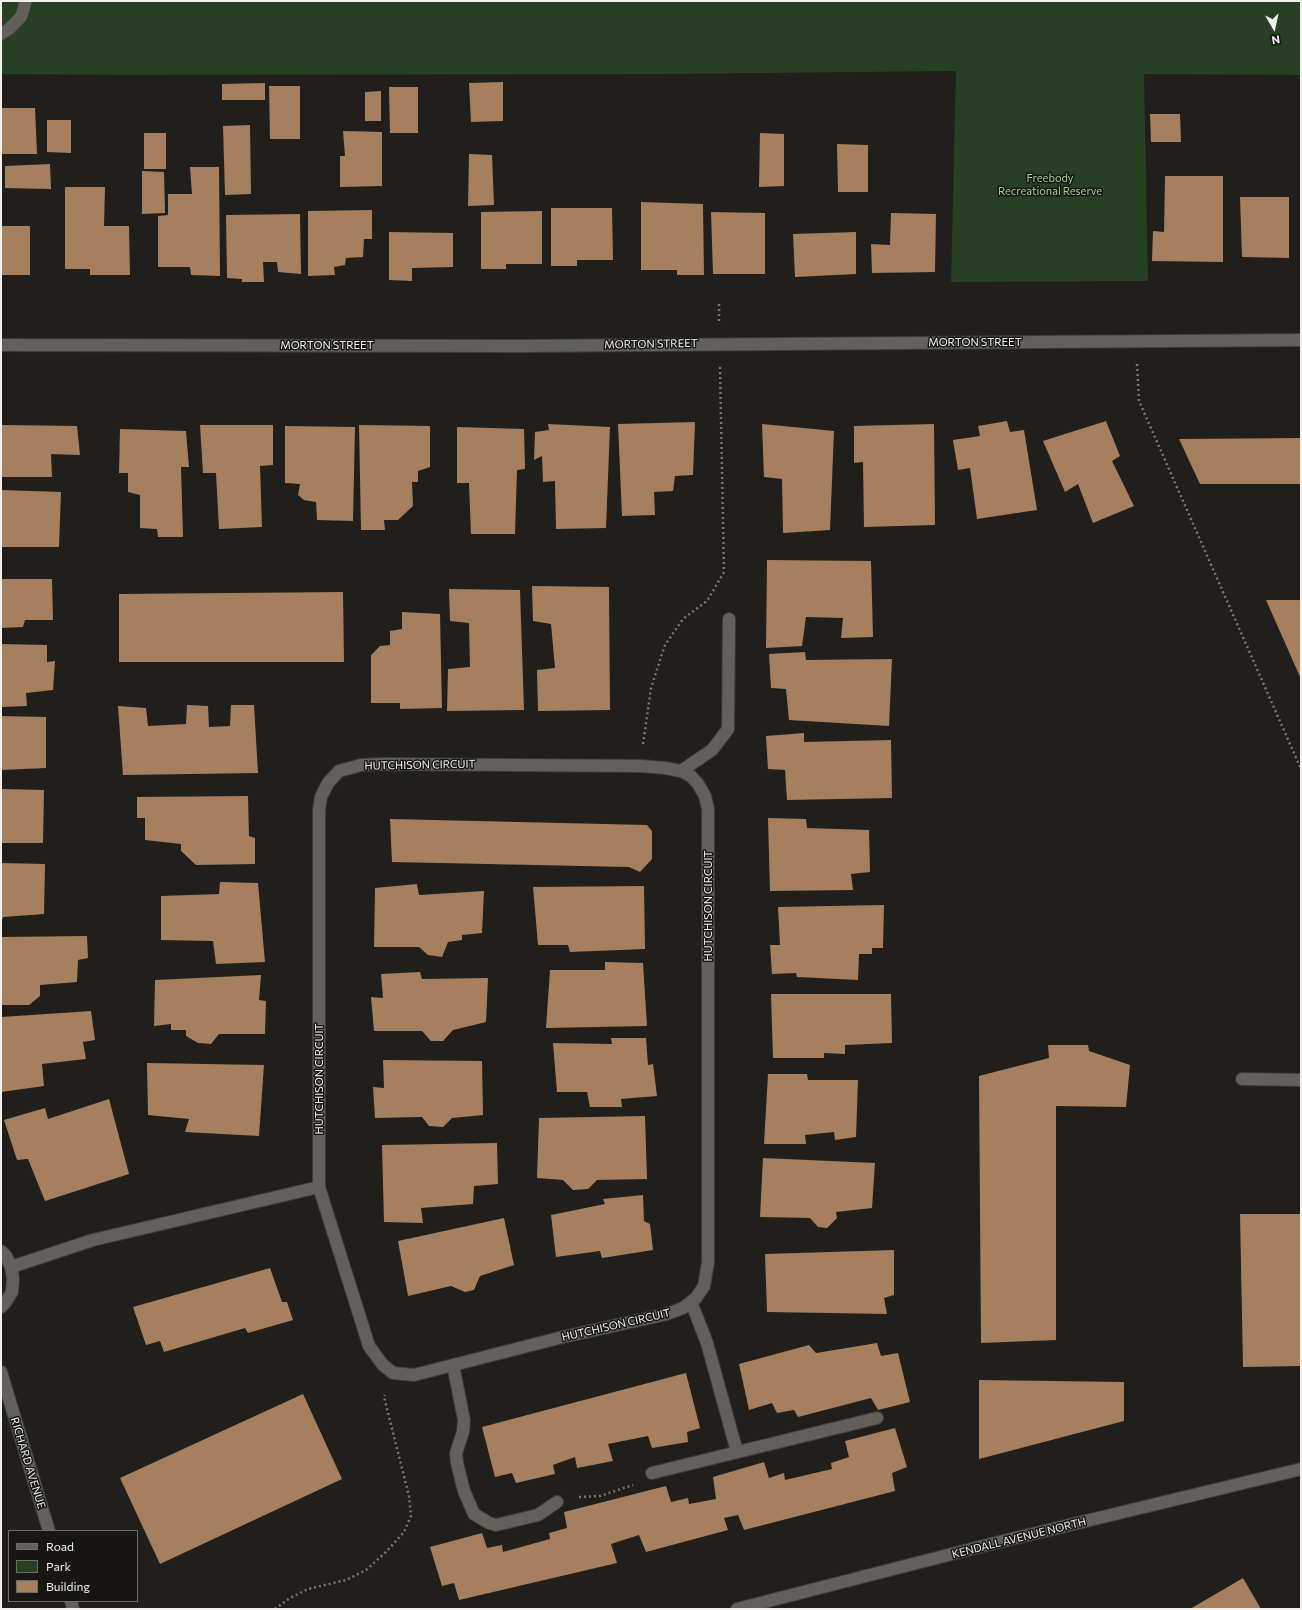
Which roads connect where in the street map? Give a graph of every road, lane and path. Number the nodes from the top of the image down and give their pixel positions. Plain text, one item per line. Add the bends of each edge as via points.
1 (26, 1) edge
2 (1, 34) edge
3 (719, 304) dead end
4 (1301, 340) edge
5 (1136, 341) junction
6 (719, 344) junction
7 (1, 345) edge
8 (729, 619) dead end
9 (641, 766) junction
10 (1301, 769) edge
11 (680, 771) junction
12 (1242, 1080) dead end
13 (1301, 1080) edge
14 (319, 1187) junction
15 (1, 1251) edge
16 (11, 1267) junction
17 (690, 1302) junction
18 (1, 1307) edge
19 (453, 1365) junction
20 (1, 1372) edge
21 (393, 1373) junction
22 (876, 1418) dead end
23 (737, 1452) junction
24 (1301, 1468) edge
25 (652, 1473) joint
26 (557, 1502) joint
27 (49, 1530) edge
28 (275, 1609) edge
29 (737, 1609) edge

1 - 2 street via 21,17
3 - 6 path
4 - 5 street, MORTON STREET
5 - 6 street, MORTON STREET
5 - 10 path via 1139,401
6 - 7 street, MORTON STREET
6 - 9 path via 724,572 707,601 683,619 665,645 650,688
8 - 11 street via 728,729 712,750
9 - 11 street, HUTCHISON CIRCUIT
9 - 14 street, HUTCHISON CIRCUIT via 361,765 339,771 328,783 318,810
11 - 17 street, HUTCHISON CIRCUIT via 691,776 698,784 705,796 708,810 708,1262 704,1286
12 - 13 street
14 - 16 street via 93,1240
14 - 21 street, HUTCHISON CIRCUIT via 369,1346 383,1365
15 - 16 street
16 - 18 street via 12,1292
17 - 19 street, HUTCHISON CIRCUIT via 683,1308 667,1314
17 - 23 street via 707,1343
19 - 21 street, HUTCHISON CIRCUIT via 414,1375
19 - 26 street via 464,1420 456,1453 457,1463 464,1491 474,1514 496,1525 538,1515
20 - 27 street, RICHARD AVENUE
21 - 28 path via 384,1397 409,1496 411,1516 404,1532 366,1570 346,1580 308,1589
22 - 23 street
23 - 25 street
24 - 29 street, KENDALL AVENUE NORTH
25 - 26 path via 629,1487 592,1497 567,1497

